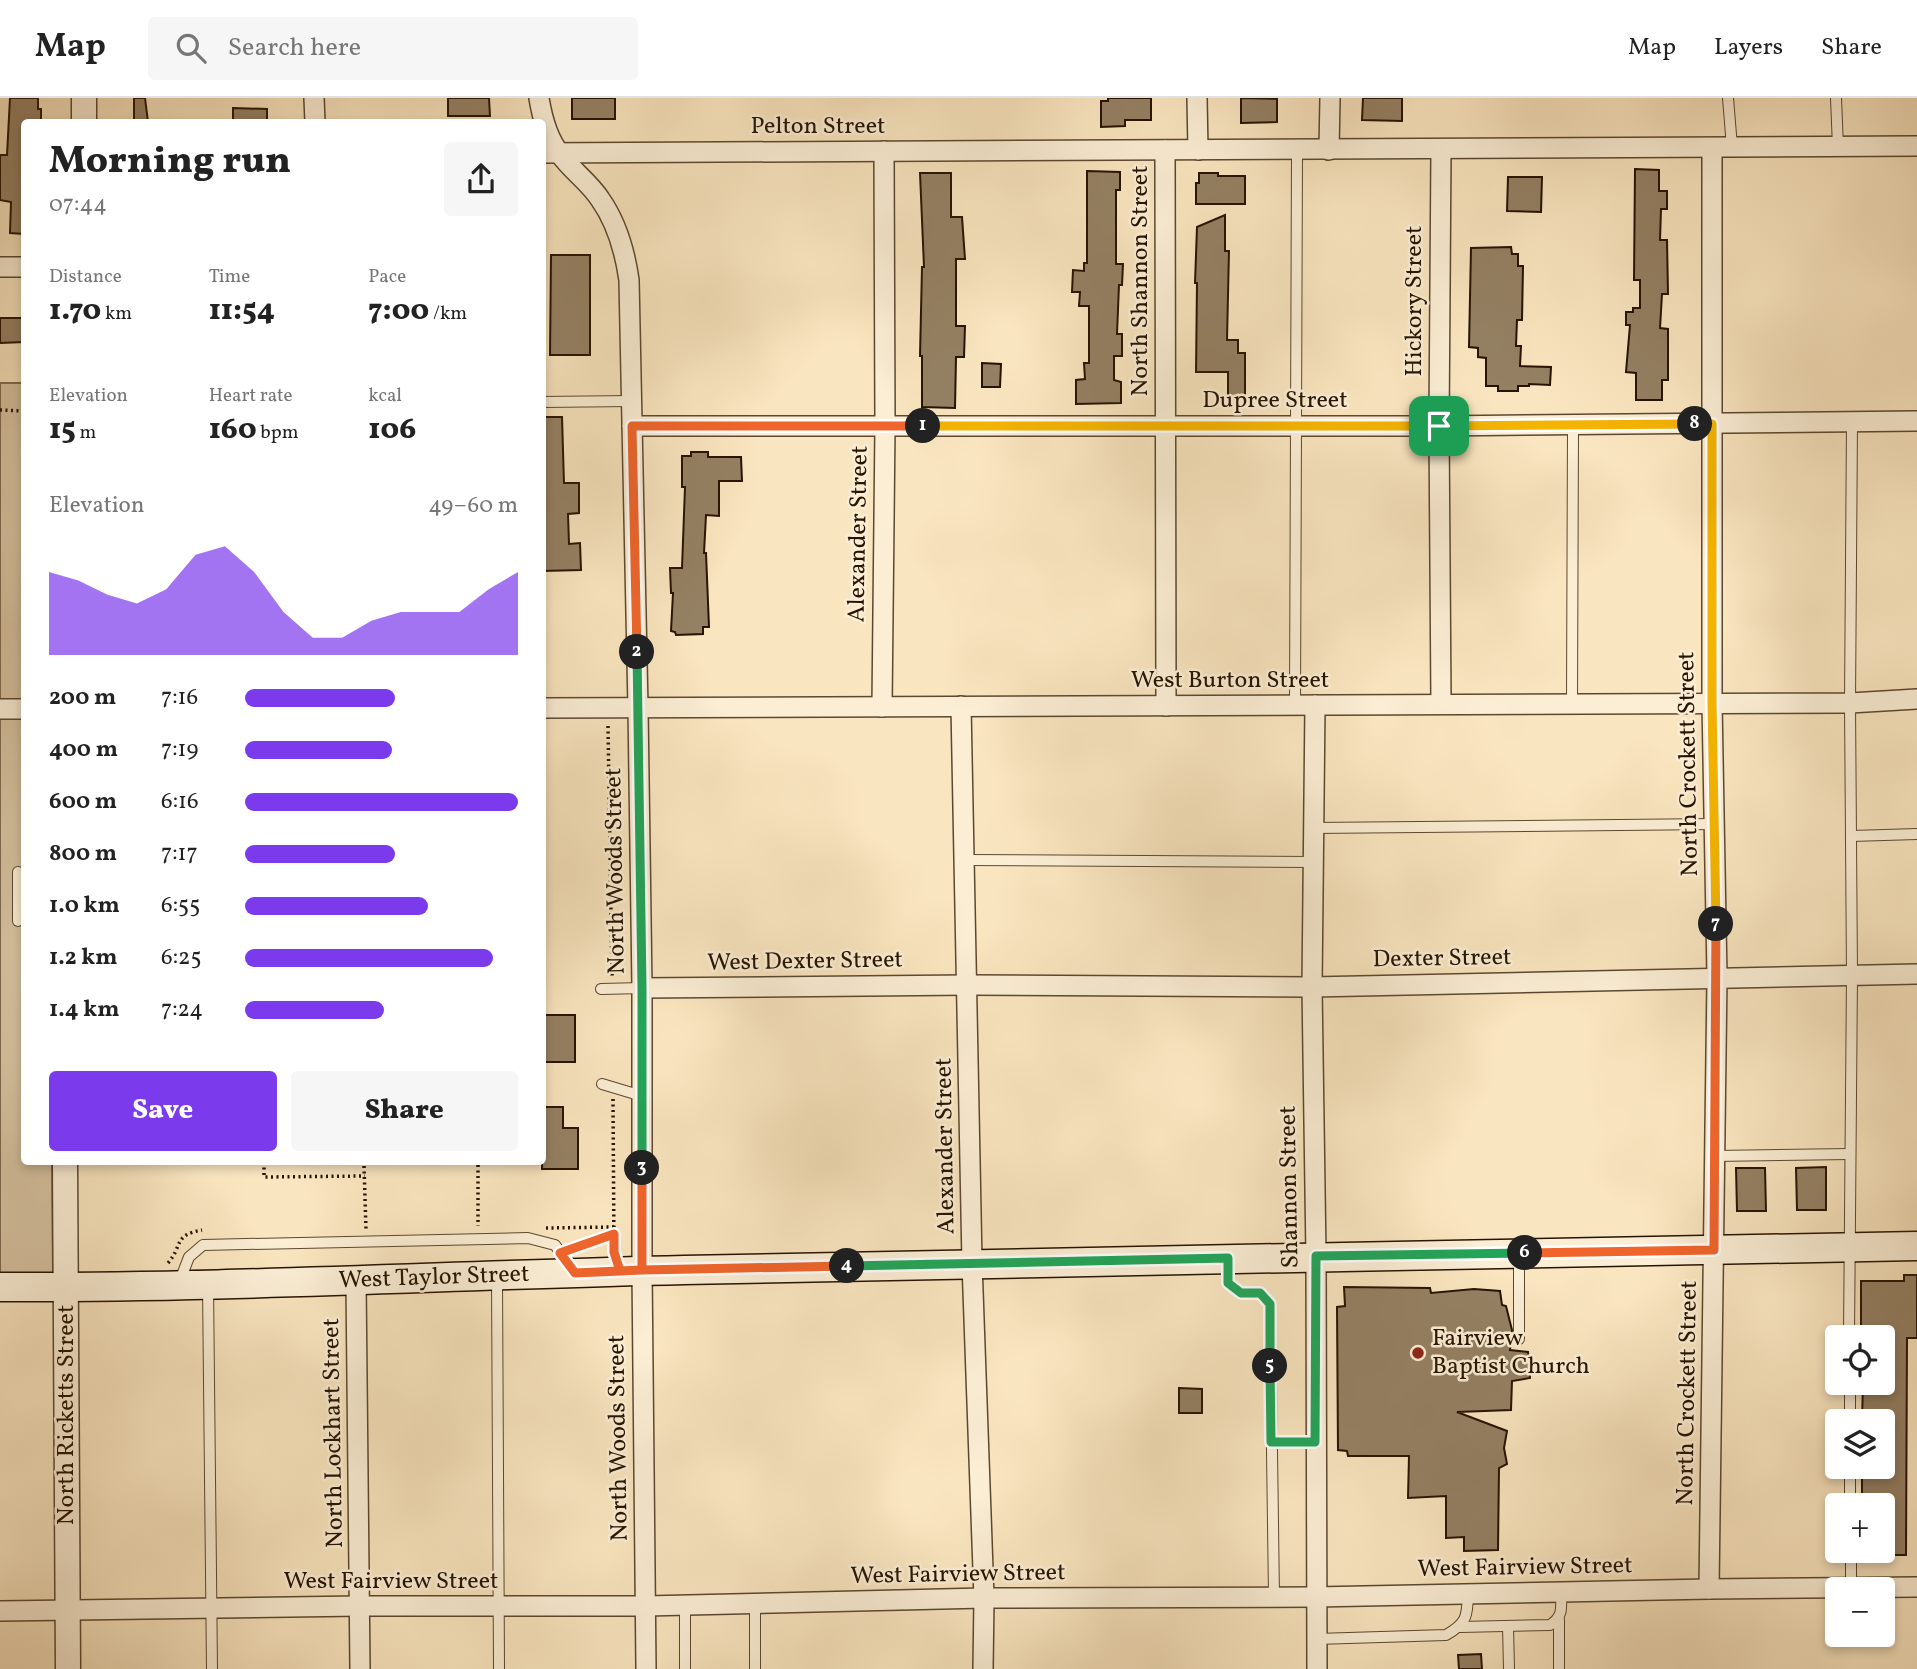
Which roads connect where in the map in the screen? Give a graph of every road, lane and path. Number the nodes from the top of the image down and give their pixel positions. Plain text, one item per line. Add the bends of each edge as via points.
1 (84, 98) edge
2 (314, 98) edge
3 (539, 98) edge
4 (1197, 98) edge
5 (1330, 98) edge
6 (1728, 98) edge
7 (1836, 98) edge
8 (84, 119) edge
9 (314, 119) edge
10 (543, 119) edge
11 (546, 132) edge
12 (1917, 146) edge
13 (1838, 147) junction
14 (1712, 148) junction
15 (1732, 148) junction
16 (1441, 149) junction
17 (1165, 150) junction
18 (1198, 150) junction
19 (1297, 150) junction
20 (1329, 150) junction
21 (884, 152) junction
22 (551, 153) edge
23 (0, 267) edge
24 (21, 267) edge
25 (631, 401) junction
26 (546, 402) edge
27 (0, 410) edge
28 (21, 411) edge
29 (1917, 421) edge
30 (1852, 422) junction
31 (1712, 424) junction
32 (1573, 425) junction
33 (632, 426) junction
34 (885, 426) junction
35 (1166, 426) junction
36 (1296, 426) junction
37 (1439, 426) junction
38 (1917, 699) edge
39 (1712, 703) junction
40 (1850, 703) junction
41 (1441, 704) junction
42 (1572, 704) junction
43 (1166, 705) junction
44 (1305, 705) junction
45 (961, 706) junction
46 (882, 707) junction
47 (546, 708) edge
48 (608, 708) junction
49 (638, 708) junction
50 (0, 709) edge
51 (21, 709) edge
52 (1714, 824) junction
53 (1313, 828) junction
54 (1917, 834) edge
55 (1851, 836) junction
56 (965, 860) junction
57 (1313, 862) junction
58 (18, 872) dead end
59 (21, 896) edge
60 (18, 921) dead end
61 (1917, 974) edge
62 (1853, 975) junction
63 (1717, 977) junction
64 (612, 979) dead end
65 (968, 985) junction
66 (1312, 986) junction
67 (642, 988) junction
68 (601, 989) dead end
69 (602, 1084) dead end
70 (642, 1096) junction
71 (613, 1097) dead end
72 (1850, 1154) junction
73 (1715, 1156) junction
74 (65, 1165) edge
75 (264, 1165) edge
76 (478, 1165) dead end
77 (364, 1166) dead end
78 (365, 1176) junction
79 (614, 1234) junction
80 (478, 1239) junction
81 (366, 1241) junction
82 (1917, 1246) edge
83 (1849, 1247) junction
84 (1714, 1250) junction
85 (1519, 1253) junction
86 (1316, 1256) junction
87 (1228, 1258) junction
88 (568, 1263) junction
89 (972, 1263) junction
90 (631, 1271) junction
91 (496, 1276) junction
92 (356, 1281) junction
93 (208, 1285) junction
94 (178, 1286) junction
95 (0, 1287) edge
96 (66, 1287) junction
97 (1849, 1325) edge
98 (1519, 1339) dead end
99 (1271, 1442) junction
100 (1315, 1442) junction
101 (1895, 1587) edge
102 (1917, 1587) edge
103 (1825, 1588) edge
104 (1709, 1589) junction
105 (1561, 1592) junction
106 (1468, 1594) junction
107 (1274, 1597) junction
108 (1315, 1597) junction
109 (984, 1598) junction
110 (755, 1604) junction
111 (685, 1605) junction
112 (360, 1606) junction
113 (499, 1606) junction
114 (646, 1606) junction
115 (212, 1608) junction
116 (68, 1610) junction
117 (0, 1611) edge
118 (1559, 1620) junction
119 (1508, 1626) junction
120 (1460, 1627) junction
121 (1316, 1639) junction
122 (68, 1669) edge
123 (212, 1669) edge
124 (360, 1669) edge
125 (499, 1669) edge
126 (646, 1669) edge
127 (685, 1669) edge
128 (755, 1669) edge
129 (983, 1669) edge
130 (1317, 1669) edge
131 (1508, 1669) edge
132 (1559, 1669) edge

1 - 8 street
2 - 9 street
3 - 10 street, North Woods Street
4 - 18 street
5 - 20 street
6 - 15 lane
7 - 13 lane
11 - 22 street, North Woods Street
12 - 13 street, Pelton Street
13 - 15 street, Pelton Street
14 - 15 street, Pelton Street
14 - 16 street, Pelton Street
14 - 31 street, North Crockett Street
16 - 20 street, Pelton Street
16 - 37 street, Hickory Street
17 - 18 street, Pelton Street
17 - 21 street, Pelton Street
17 - 35 street, North Shannon Street
18 - 19 street, Pelton Street
19 - 20 street, Pelton Street
19 - 36 lane
21 - 22 street, Pelton Street
21 - 34 street, Alexander Street
22 - 25 street, North Woods Street via 600,198 626,257
23 - 24 street
25 - 26 lane
25 - 33 street, North Woods Street
27 - 28 path
29 - 30 street, Dupree Street
30 - 31 street, Dupree Street
30 - 40 lane
31 - 32 street, Dupree Street
31 - 39 street, North Crockett Street
32 - 37 street, Dupree Street
32 - 42 lane
33 - 34 street, Dupree Street
33 - 49 street, North Woods Street
34 - 35 street, Dupree Street
34 - 46 street, Alexander Street
35 - 36 street, Dupree Street
35 - 43 street, North Shannon Street
36 - 37 street, Dupree Street
36 - 44 lane
37 - 41 street, Hickory Street
38 - 40 street, West Burton Street
39 - 40 street, West Burton Street
39 - 42 street, West Burton Street
39 - 52 street, North Crockett Street
40 - 55 lane
41 - 42 street, West Burton Street
41 - 44 street, West Burton Street
43 - 44 street, West Burton Street
43 - 45 street, West Burton Street
44 - 53 street, Shannon Street
45 - 46 street, West Burton Street
45 - 56 street, Alexander Street
46 - 49 street, West Burton Street
47 - 48 street, West Burton Street
48 - 49 street, West Burton Street
48 - 64 path
49 - 67 street, North Woods Street
50 - 51 street
52 - 53 lane
52 - 63 street, North Crockett Street
53 - 57 street, Shannon Street
54 - 55 lane
55 - 62 lane
56 - 57 lane
56 - 65 street, Alexander Street
57 - 66 street, Shannon Street
58 - 59 lane
59 - 60 lane
61 - 62 street, Dexter Street
62 - 63 street, Dexter Street
62 - 72 lane
63 - 66 street, Dexter Street
63 - 73 street, North Crockett Street
65 - 66 street, Dexter Street
65 - 67 street, West Dexter Street
65 - 89 street, Alexander Street
66 - 86 street, Shannon Street
67 - 68 lane
67 - 70 street, North Woods Street
69 - 70 lane
70 - 90 street, North Woods Street
71 - 79 path
72 - 73 lane
72 - 83 lane
73 - 84 street, North Crockett Street
74 - 96 street, North Ricketts Street
75 - 78 path via 264,1177
76 - 80 path
77 - 78 path
78 - 81 path
79 - 88 path
79 - 90 path via 614,1252
80 - 81 lane
80 - 88 lane via 528,1238 555,1245
81 - 94 lane via 203,1245 189,1257
82 - 83 main road, West Taylor Street
83 - 84 main road, West Taylor Street
83 - 97 lane
84 - 85 main road, West Taylor Street
84 - 104 street, North Crockett Street
85 - 86 main road, West Taylor Street
85 - 98 lane
86 - 87 main road, West Taylor Street
86 - 100 street, Shannon Street
87 - 89 main road, West Taylor Street
87 - 99 lane via 1228,1283 1241,1293 1260,1293 1270,1304
88 - 90 main road, West Taylor Street
88 - 91 main road, West Taylor Street
89 - 90 main road, West Taylor Street
89 - 109 street, Alexander Street
90 - 114 street, North Woods Street
91 - 92 main road, West Taylor Street
91 - 113 lane
92 - 93 main road, West Taylor Street
92 - 112 street, North Lockhart Street
93 - 94 main road, West Taylor Street
93 - 115 lane
94 - 96 main road, West Taylor Street
95 - 96 main road, West Taylor Street
96 - 116 street, North Ricketts Street
99 - 100 lane
99 - 107 lane
100 - 108 street, Shannon Street
101 - 102 street, West Fairview Street
103 - 104 street, West Fairview Street
104 - 105 street, West Fairview Street
105 - 106 street, West Fairview Street
105 - 118 lane
106 - 108 street, West Fairview Street
106 - 120 lane via 1468,1614
107 - 108 street, West Fairview Street
107 - 109 street, West Fairview Street
108 - 121 street, Shannon Street
109 - 110 street, West Fairview Street
109 - 129 street, Alexander Street
110 - 111 street, West Fairview Street
110 - 128 lane
111 - 114 street, West Fairview Street
111 - 127 lane
112 - 113 street, West Fairview Street
112 - 115 street, West Fairview Street
112 - 124 street, North Lockhart Street
113 - 114 street, West Fairview Street
113 - 125 lane
114 - 126 street, North Woods Street
115 - 116 street, West Fairview Street
115 - 123 lane
116 - 117 street, West Fairview Street
116 - 122 street, North Ricketts Street
118 - 119 lane via 1550,1625
118 - 132 lane
119 - 120 lane
119 - 131 lane
120 - 121 lane via 1446,1635
121 - 130 street, Shannon Street

